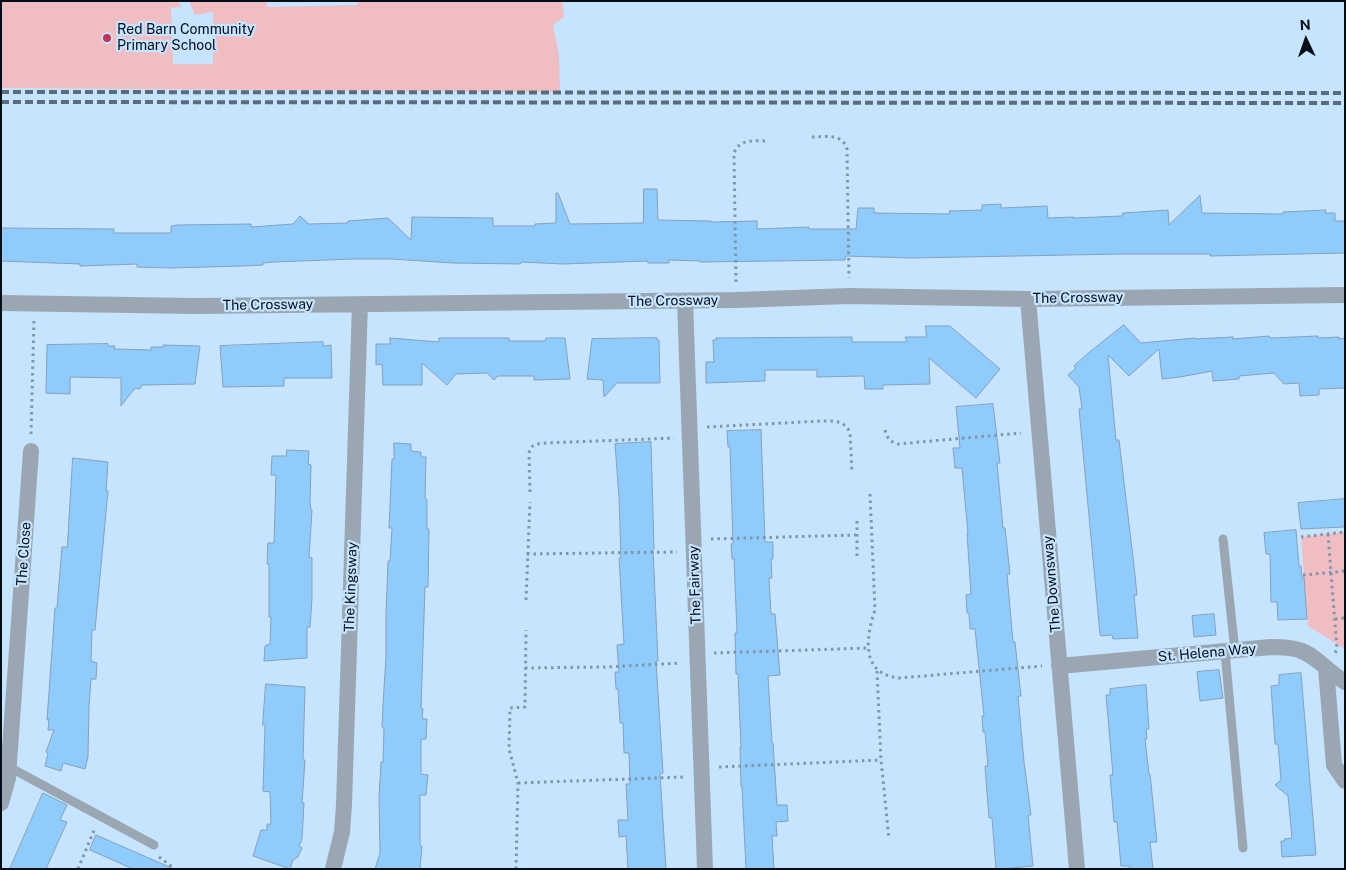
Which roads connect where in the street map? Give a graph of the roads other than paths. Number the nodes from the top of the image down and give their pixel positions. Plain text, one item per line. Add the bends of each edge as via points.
1 (1345, 295) edge
2 (1028, 298) junction
3 (685, 301) junction
4 (1, 303) edge
5 (360, 304) junction
6 (31, 451) road end
7 (1223, 539) dead end
8 (1230, 651) junction
9 (1059, 665) junction
10 (1326, 668) junction
11 (1345, 682) edge
12 (6, 763) edge
13 (1345, 781) edge
14 (1, 803) edge
15 (154, 844) dead end
16 (1244, 848) dead end
17 (333, 869) edge
18 (706, 869) edge
19 (1077, 869) edge

1 - 2 street, The Crossway
2 - 3 street, The Crossway via 849,296
2 - 9 street, The Downsway
3 - 5 street, The Crossway
3 - 18 street, The Fairway
4 - 5 street, The Crossway
5 - 17 street, The Kingsway via 344,804 342,832
6 - 12 street, The Close
7 - 8 lane
8 - 9 street, St. Helena Way
8 - 10 street, St. Helena Way via 1288,647 1301,650
8 - 16 lane
9 - 19 street, The Downsway
10 - 11 street, St. Helena Way
10 - 13 street via 1334,765
12 - 14 street, The Close via 8,778
12 - 15 lane

